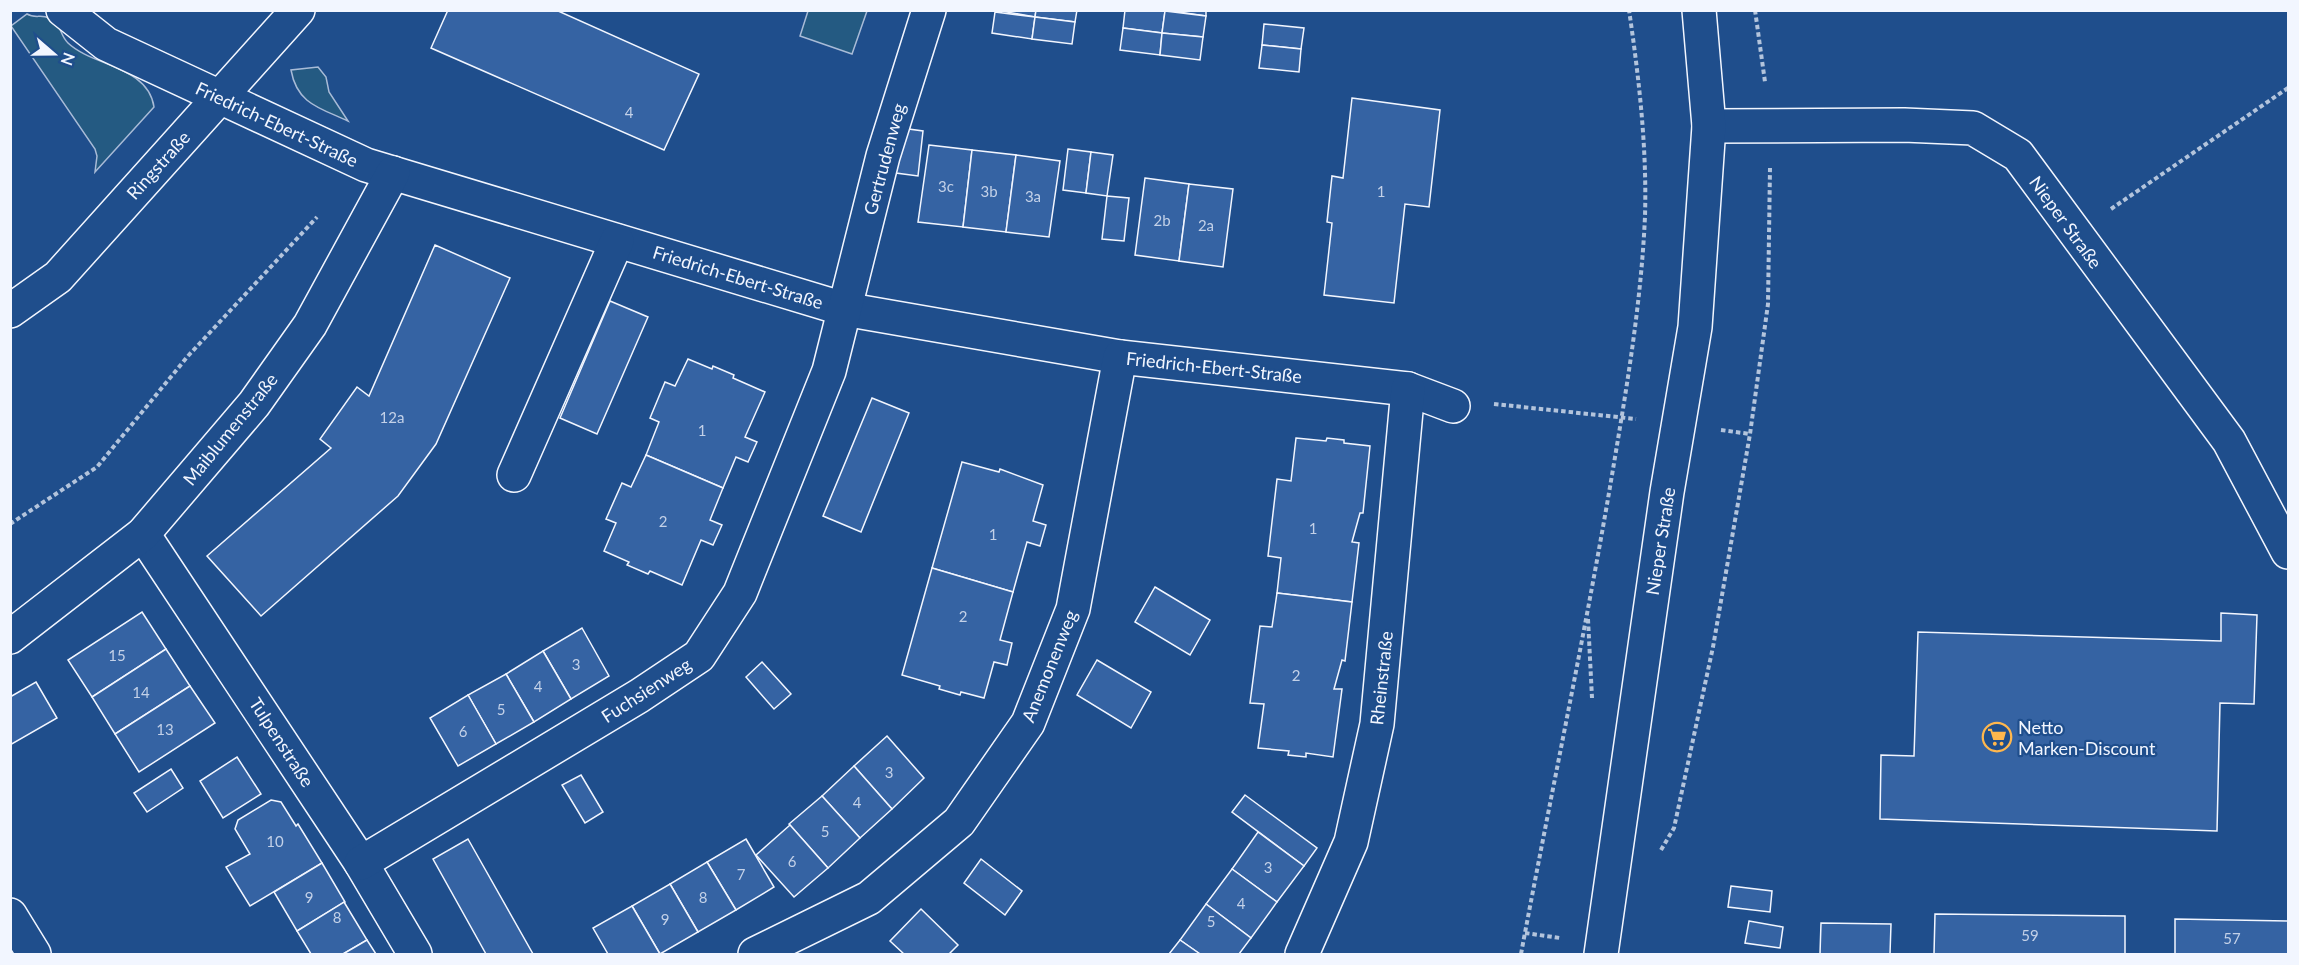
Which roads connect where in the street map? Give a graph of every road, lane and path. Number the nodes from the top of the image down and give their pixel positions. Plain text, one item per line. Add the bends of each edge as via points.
1 (63, 10) edge
2 (929, 10) edge
3 (1629, 10) edge
4 (1698, 10) edge
5 (1755, 10) edge
6 (297, 11) edge
7 (2289, 88) edge
8 (220, 97) junction
9 (1709, 126) junction
10 (1771, 126) junction
11 (393, 173) junction
12 (319, 216) dead end
13 (2075, 233) junction
14 (617, 241) junction
15 (844, 309) junction
16 (10, 311) edge
17 (1120, 357) junction
18 (1408, 389) junction
19 (1453, 406) joint
20 (1622, 418) junction
21 (1680, 424) junction
22 (1750, 434) junction
23 (514, 475) dead end
24 (10, 524) edge
25 (143, 534) junction
26 (2289, 552) edge
27 (10, 637) edge
28 (1656, 857) dead end
29 (361, 863) junction
30 (10, 915) edge
31 (34, 954) edge
32 (415, 954) edge
33 (755, 954) edge
34 (1302, 954) edge
35 (1521, 954) edge
36 (1601, 954) edge

1 - 8 street, Friedrich-Ebert-Straße via 106,44
2 - 15 street, Gertrudenweg via 883,156
3 - 20 path via 1640,88 1645,214 1639,304
4 - 9 street, Nieper Straße
5 - 10 path
6 - 8 street, Ringstraße
7 - 13 path
8 - 11 street, Friedrich-Ebert-Straße via 366,165
8 - 16 street, Ringstraße via 58,278
9 - 10 street, Nieper Straße
9 - 21 street, Nieper Straße via 1695,327
10 - 13 street, Nieper Straße via 1973,128 2018,155
10 - 22 path via 1768,304
11 - 14 street, Friedrich-Ebert-Straße
11 - 25 street, Maiblumenstraße via 310,325 254,404
12 - 24 path via 188,356 98,467
13 - 26 street, Nieper Straße via 2229,441
14 - 15 street, Friedrich-Ebert-Straße
14 - 23 street
15 - 17 street, Friedrich-Ebert-Straße
15 - 29 street, Fuchsienweg via 829,371 740,593 699,656
17 - 18 street, Friedrich-Ebert-Straße
17 - 33 street, Anemonenweg via 1073,609 1028,723 960,822 869,898
18 - 19 street, Friedrich-Ebert-Straße
18 - 34 street, Rheinstraße via 1377,724 1351,842
19 - 20 path via 1493,403
20 - 21 path
20 - 35 path
21 - 22 path
21 - 36 street, Nieper Straße
22 - 28 path via 1713,647 1674,828
25 - 27 street, Maiblumenstraße
25 - 29 street, Tulpenstraße
29 - 32 street, Tulpenstraße
30 - 31 street

